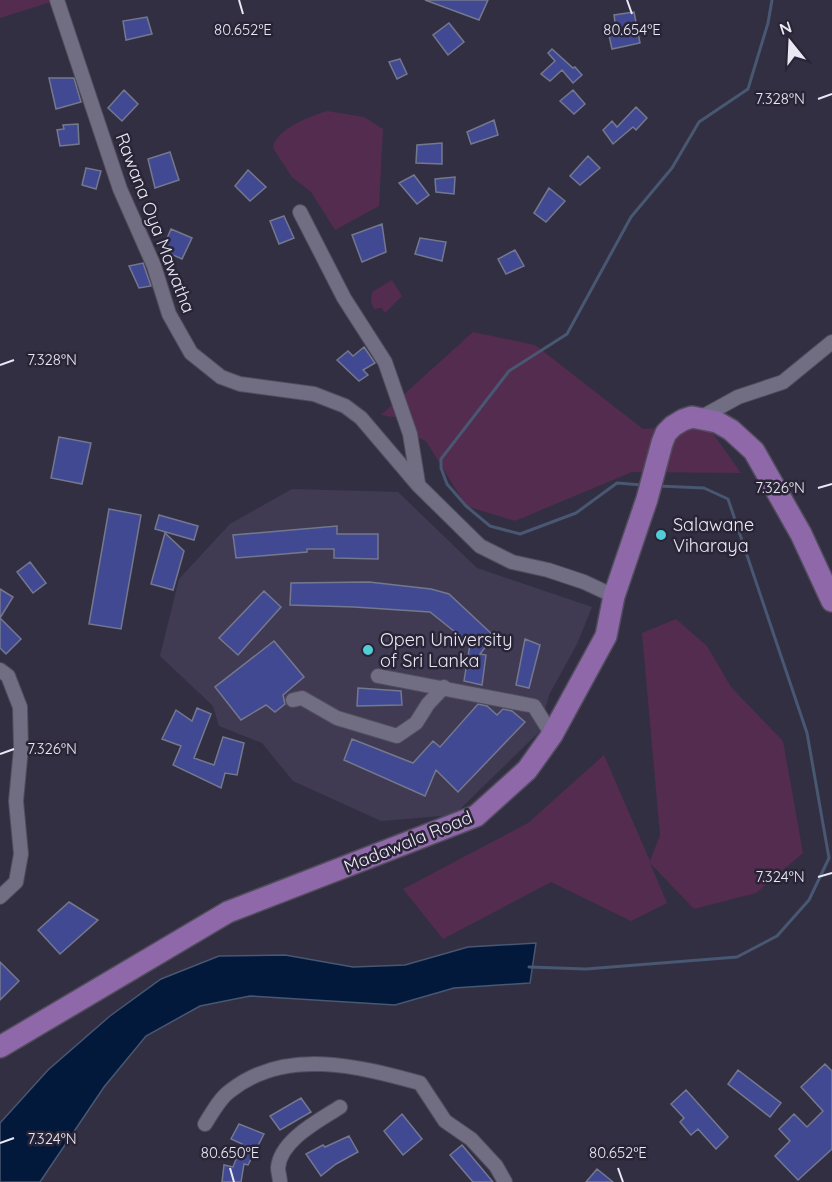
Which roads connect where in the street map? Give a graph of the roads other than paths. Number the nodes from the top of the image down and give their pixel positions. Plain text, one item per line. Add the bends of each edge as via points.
1 (57, 0) edge
2 (300, 212) dead end
3 (832, 342) edge
4 (700, 418) junction
5 (418, 485) junction
6 (614, 597) junction
7 (832, 601) edge
8 (0, 669) edge
9 (378, 676) dead end
10 (444, 687) junction
11 (292, 700) dead end
12 (552, 735) junction
13 (0, 897) edge
14 (0, 1047) edge
15 (340, 1107) dead end
16 (205, 1124) dead end
17 (280, 1182) edge
18 (505, 1182) edge

1 - 5 street, Rawana Oya Mawatha via 120,189 154,266 169,314 191,353 221,377 240,384 314,394 345,406 361,418
2 - 5 street via 344,298 385,362 410,434
3 - 4 street via 783,382 738,398
4 - 6 main road, Madawala Road via 683,420 666,433
4 - 7 main road via 731,430 754,451 801,534
5 - 6 street, Rawana Oya Mawatha via 480,546 512,562 584,582
6 - 12 main road, Madawala Road via 606,636
8 - 13 street via 8,676 20,707 16,801 21,854 16,882
9 - 10 street
10 - 11 street via 416,723 397,736 337,718 303,698
10 - 12 street via 534,706
12 - 14 main road, Madawala Road via 527,770 476,816 228,912
15 - 17 street via 298,1135 282,1155 278,1167
16 - 18 street via 228,1092 254,1076 282,1066 314,1062 383,1072 420,1083 445,1121 471,1139

